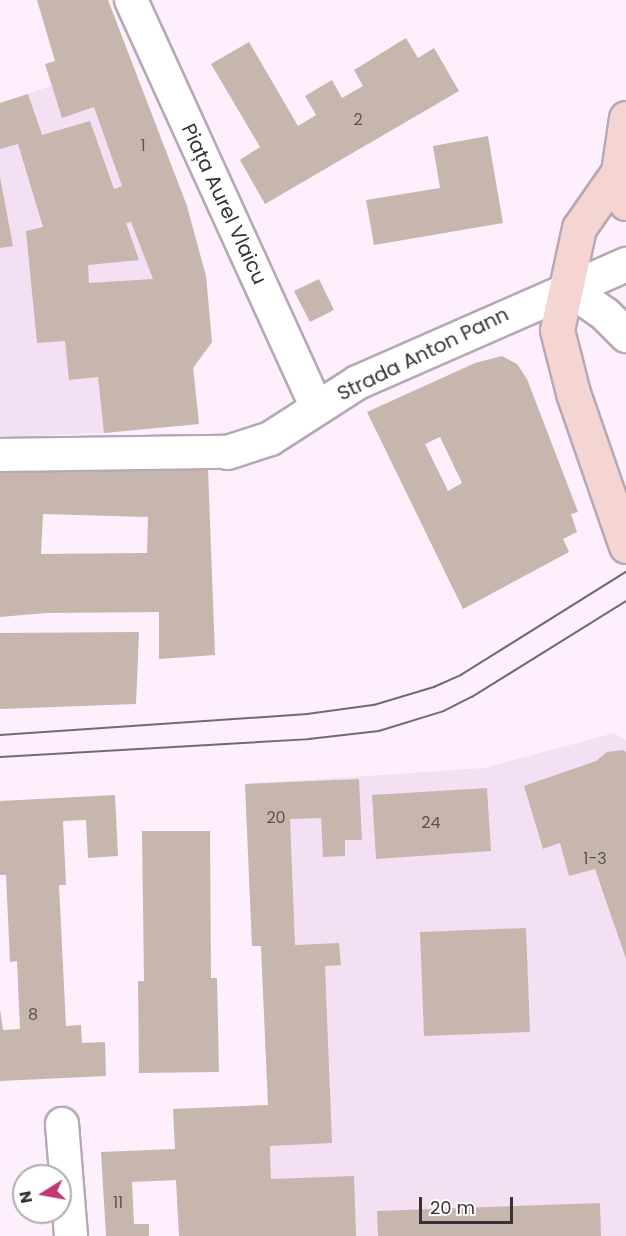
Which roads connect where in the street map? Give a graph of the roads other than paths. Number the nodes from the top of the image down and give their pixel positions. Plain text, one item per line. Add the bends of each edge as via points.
1 (131, 0) edge
2 (626, 118) edge
3 (622, 187) edge
4 (626, 264) edge
5 (568, 288) junction
6 (626, 335) edge
7 (317, 408) junction
8 (227, 452) joint
9 (0, 455) edge
10 (626, 546) edge
11 (62, 1124) dead end
12 (71, 1236) edge

1 - 7 street, Piața Aurel Vlaicu
2 - 3 main road
3 - 5 main road via 579,228
4 - 5 street, Strada Anton Pann
5 - 6 street via 605,314
5 - 7 street, Strada Anton Pann via 357,382
5 - 10 main road via 557,330 573,393
7 - 8 street, Strada Anton Pann via 270,438
8 - 9 street, Strada Anton Pann
11 - 12 street

